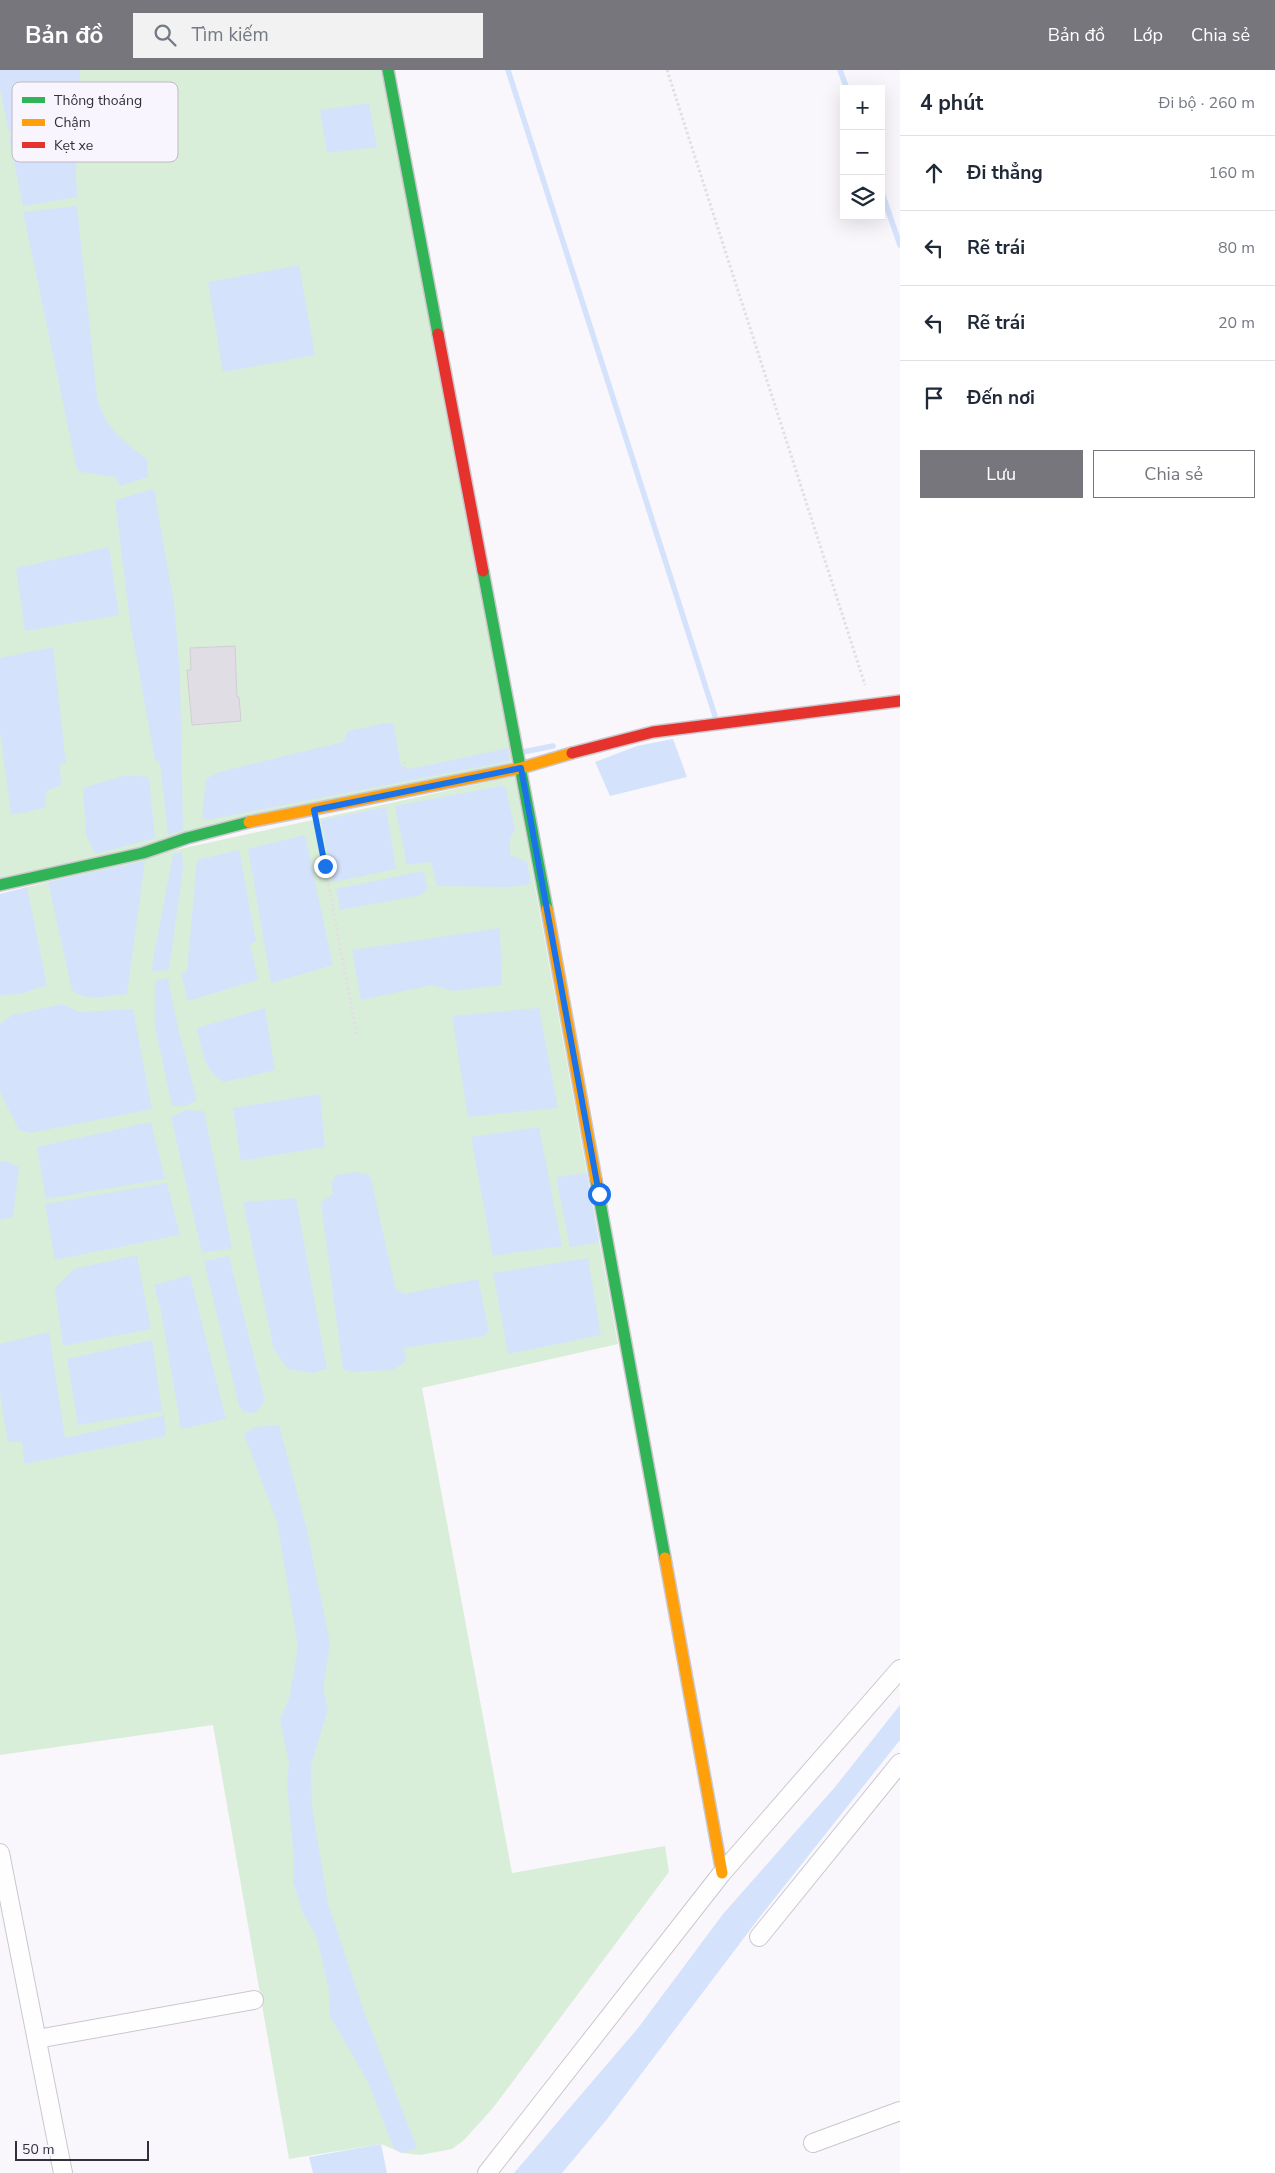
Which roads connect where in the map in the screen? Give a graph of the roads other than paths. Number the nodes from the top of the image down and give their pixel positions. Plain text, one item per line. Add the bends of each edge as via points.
1 (388, 70) edge
2 (900, 701) edge
3 (521, 768) junction
4 (0, 885) edge
5 (900, 1669) edge
6 (900, 1762) edge
7 (0, 1853) edge
8 (722, 1873) junction
9 (759, 1937) dead end
10 (254, 2000) dead end
11 (36, 2039) junction
12 (900, 2111) edge
13 (813, 2144) dead end
14 (63, 2173) edge
15 (487, 2173) edge

1 - 3 street
2 - 3 street via 653,732
3 - 4 street via 240,824 143,853
3 - 8 street
5 - 8 street
6 - 9 street
7 - 11 street
8 - 15 street
10 - 11 street
11 - 14 street
12 - 13 street

